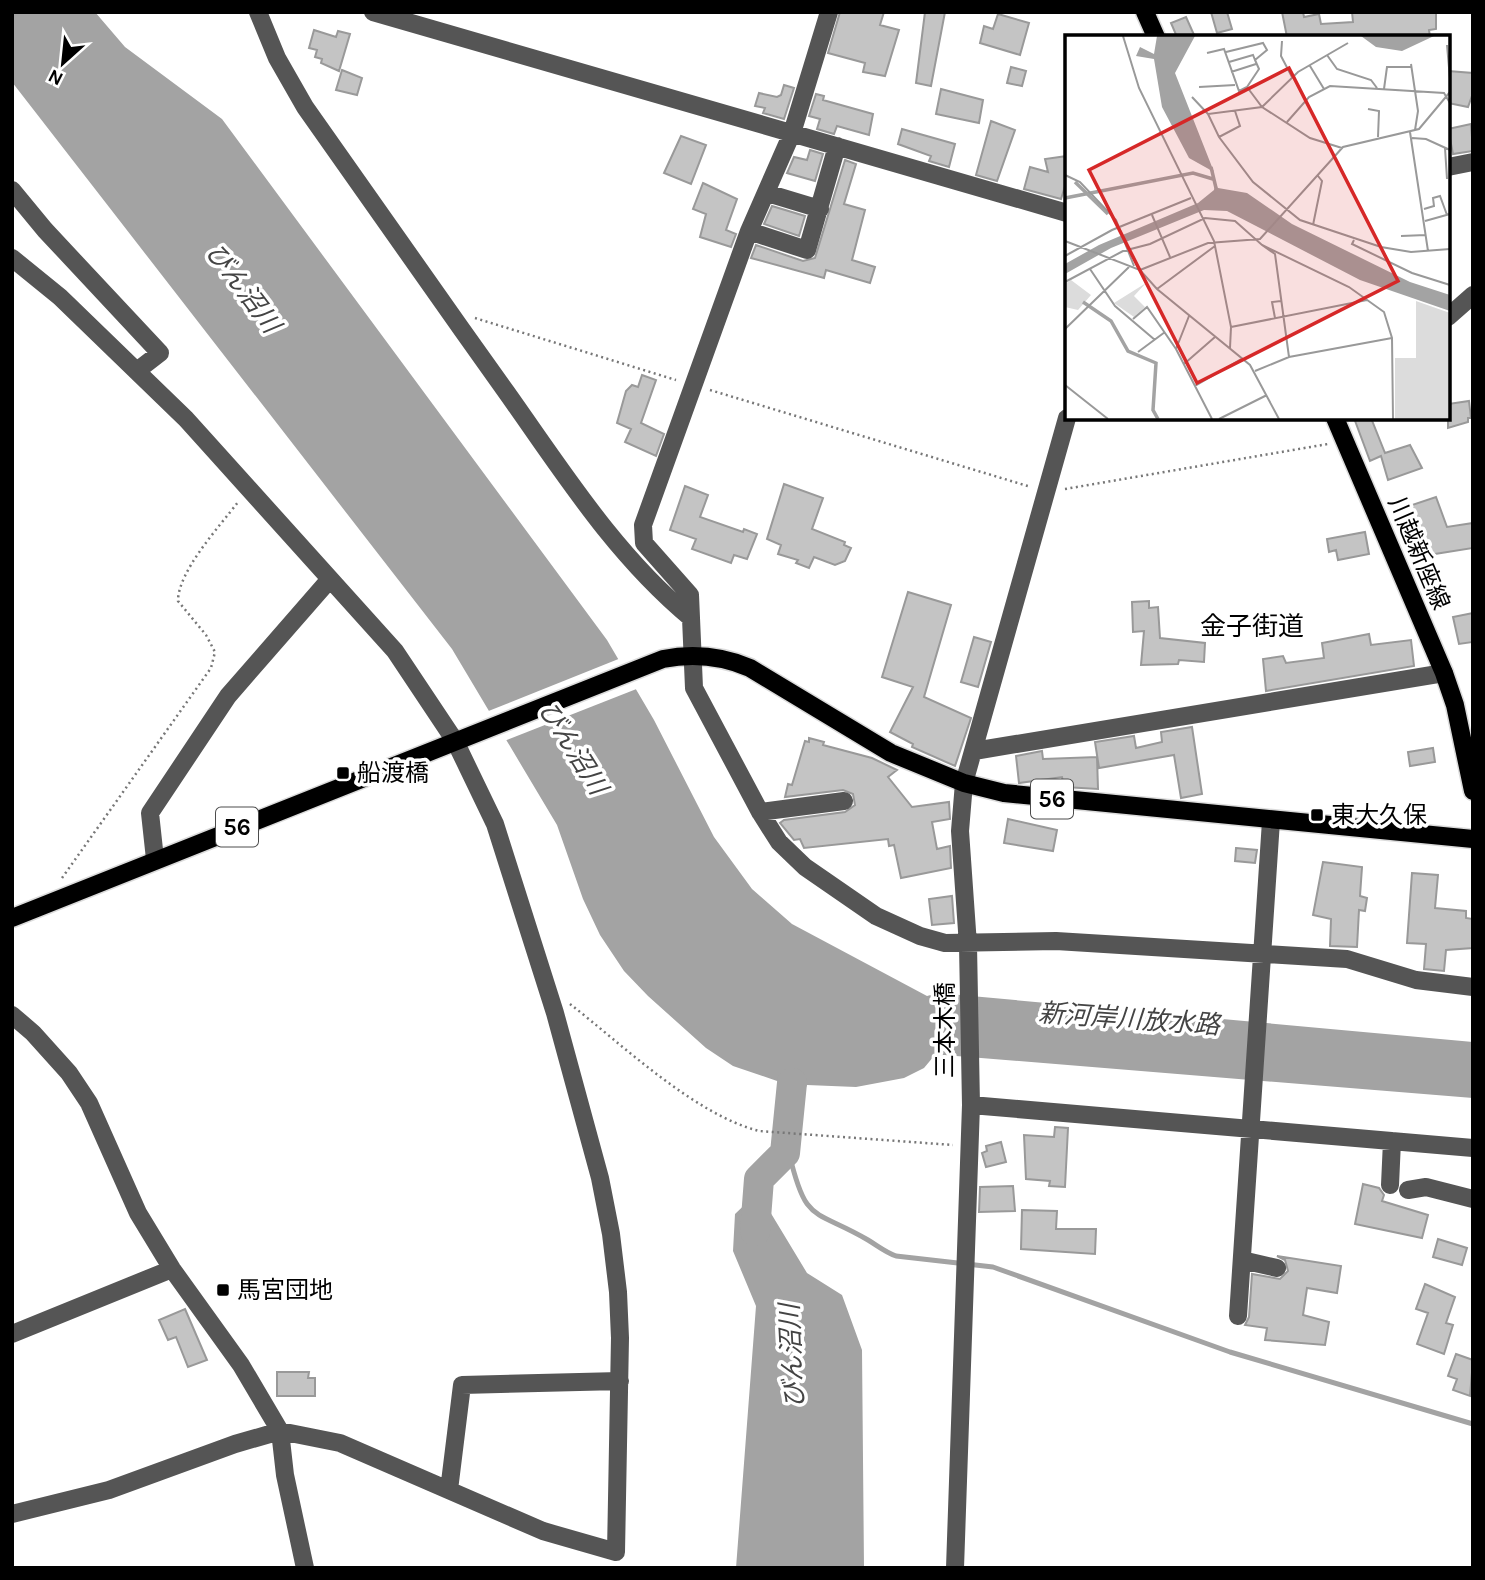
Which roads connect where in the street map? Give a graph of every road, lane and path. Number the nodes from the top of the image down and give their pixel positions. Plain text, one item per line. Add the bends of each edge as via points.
1 (258, 12) edge
2 (373, 12) edge
3 (829, 12) edge
4 (1145, 12) edge
5 (1155, 35) edge
6 (792, 133) junction
7 (837, 146) junction
8 (1473, 162) edge
9 (1450, 167) edge
10 (12, 190) edge
11 (767, 193) junction
12 (820, 209) junction
13 (1065, 212) edge
14 (749, 231) junction
15 (12, 258) edge
16 (1473, 295) edge
17 (446, 307) junction
18 (1450, 315) edge
19 (138, 370) junction
20 (695, 385) junction
21 (1066, 420) edge
22 (1336, 420) edge
23 (1344, 441) junction
24 (247, 491) junction
25 (1046, 492) junction
26 (330, 579) junction
27 (691, 618) junction
28 (694, 656) junction
29 (1444, 673) junction
30 (458, 740) junction
31 (974, 751) junction
32 (964, 783) junction
33 (1473, 791) edge
34 (844, 801) dead end
35 (760, 812) junction
36 (1271, 821) junction
37 (1473, 839) edge
38 (155, 859) junction
39 (58, 884) dead end
40 (12, 918) edge
41 (968, 945) junction
42 (1261, 953) junction
43 (1473, 987) edge
44 (548, 993) junction
45 (12, 1015) edge
46 (970, 1099) junction
47 (1251, 1128) junction
48 (1392, 1141) junction
49 (970, 1146) junction
50 (1473, 1148) edge
51 (1390, 1185) dead end
52 (1408, 1190) dead end
53 (1473, 1199) edge
54 (1242, 1260) junction
55 (1277, 1268) dead end
56 (172, 1269) junction
57 (1238, 1316) dead end
58 (12, 1334) edge
59 (620, 1381) junction
60 (280, 1431) junction
61 (449, 1490) junction
62 (12, 1514) edge
63 (616, 1560) edge
64 (305, 1568) edge
65 (956, 1568) edge

1 - 17 street via 304,107
2 - 6 street
3 - 6 street
4 - 5 main road
6 - 7 street
6 - 11 street
7 - 12 street
7 - 13 street
8 - 9 street
10 - 19 street via 160,353
11 - 12 street
11 - 14 street
12 - 14 street via 807,250
14 - 20 street
15 - 19 street
16 - 18 street
17 - 20 path
17 - 27 street via 612,540
19 - 24 street
20 - 25 path
20 - 27 street via 643,525 642,540 690,595
21 - 25 street, 三本木橋
22 - 23 main road, 川越新座線
23 - 25 path
23 - 29 main road, 川越新座線
24 - 26 street
24 - 39 path via 178,591 178,601 215,652 211,668
25 - 31 street, 三本木橋
26 - 30 street via 395,651
26 - 38 street via 228,696 150,813
27 - 28 street
28 - 30 main road, 56 via 663,659
28 - 32 main road, 56 via 727,659 750,668 891,752
28 - 35 street via 694,688
29 - 31 street
29 - 33 main road, 川越新座線
30 - 38 main road, 56
30 - 44 street via 495,824
31 - 32 street, 三本木橋
32 - 36 main road, 56 via 1041,798
32 - 41 street, 三本木橋 via 960,831
34 - 35 street
35 - 41 street via 779,842 833,889 920,936
36 - 37 main road, 56
36 - 42 street
38 - 40 main road, 56
41 - 42 street via 1056,942
41 - 46 street, 三本木橋
42 - 43 street via 1347,959 1416,980
42 - 47 street
44 - 49 path via 565,1000 698,1104 746,1128
44 - 59 street via 600,1178 611,1234
45 - 56 street via 33,1033 89,1103 138,1213
46 - 47 street
46 - 49 street, 三本木橋
47 - 48 street
47 - 54 street
48 - 50 street
48 - 51 street
49 - 65 street, 三本木橋
52 - 53 street via 1426,1187
54 - 55 street
54 - 57 street
56 - 58 street
56 - 60 street via 241,1366
59 - 61 street via 461,1385
59 - 63 street
60 - 61 street via 340,1443
60 - 62 street via 109,1490
60 - 64 street
61 - 63 street

